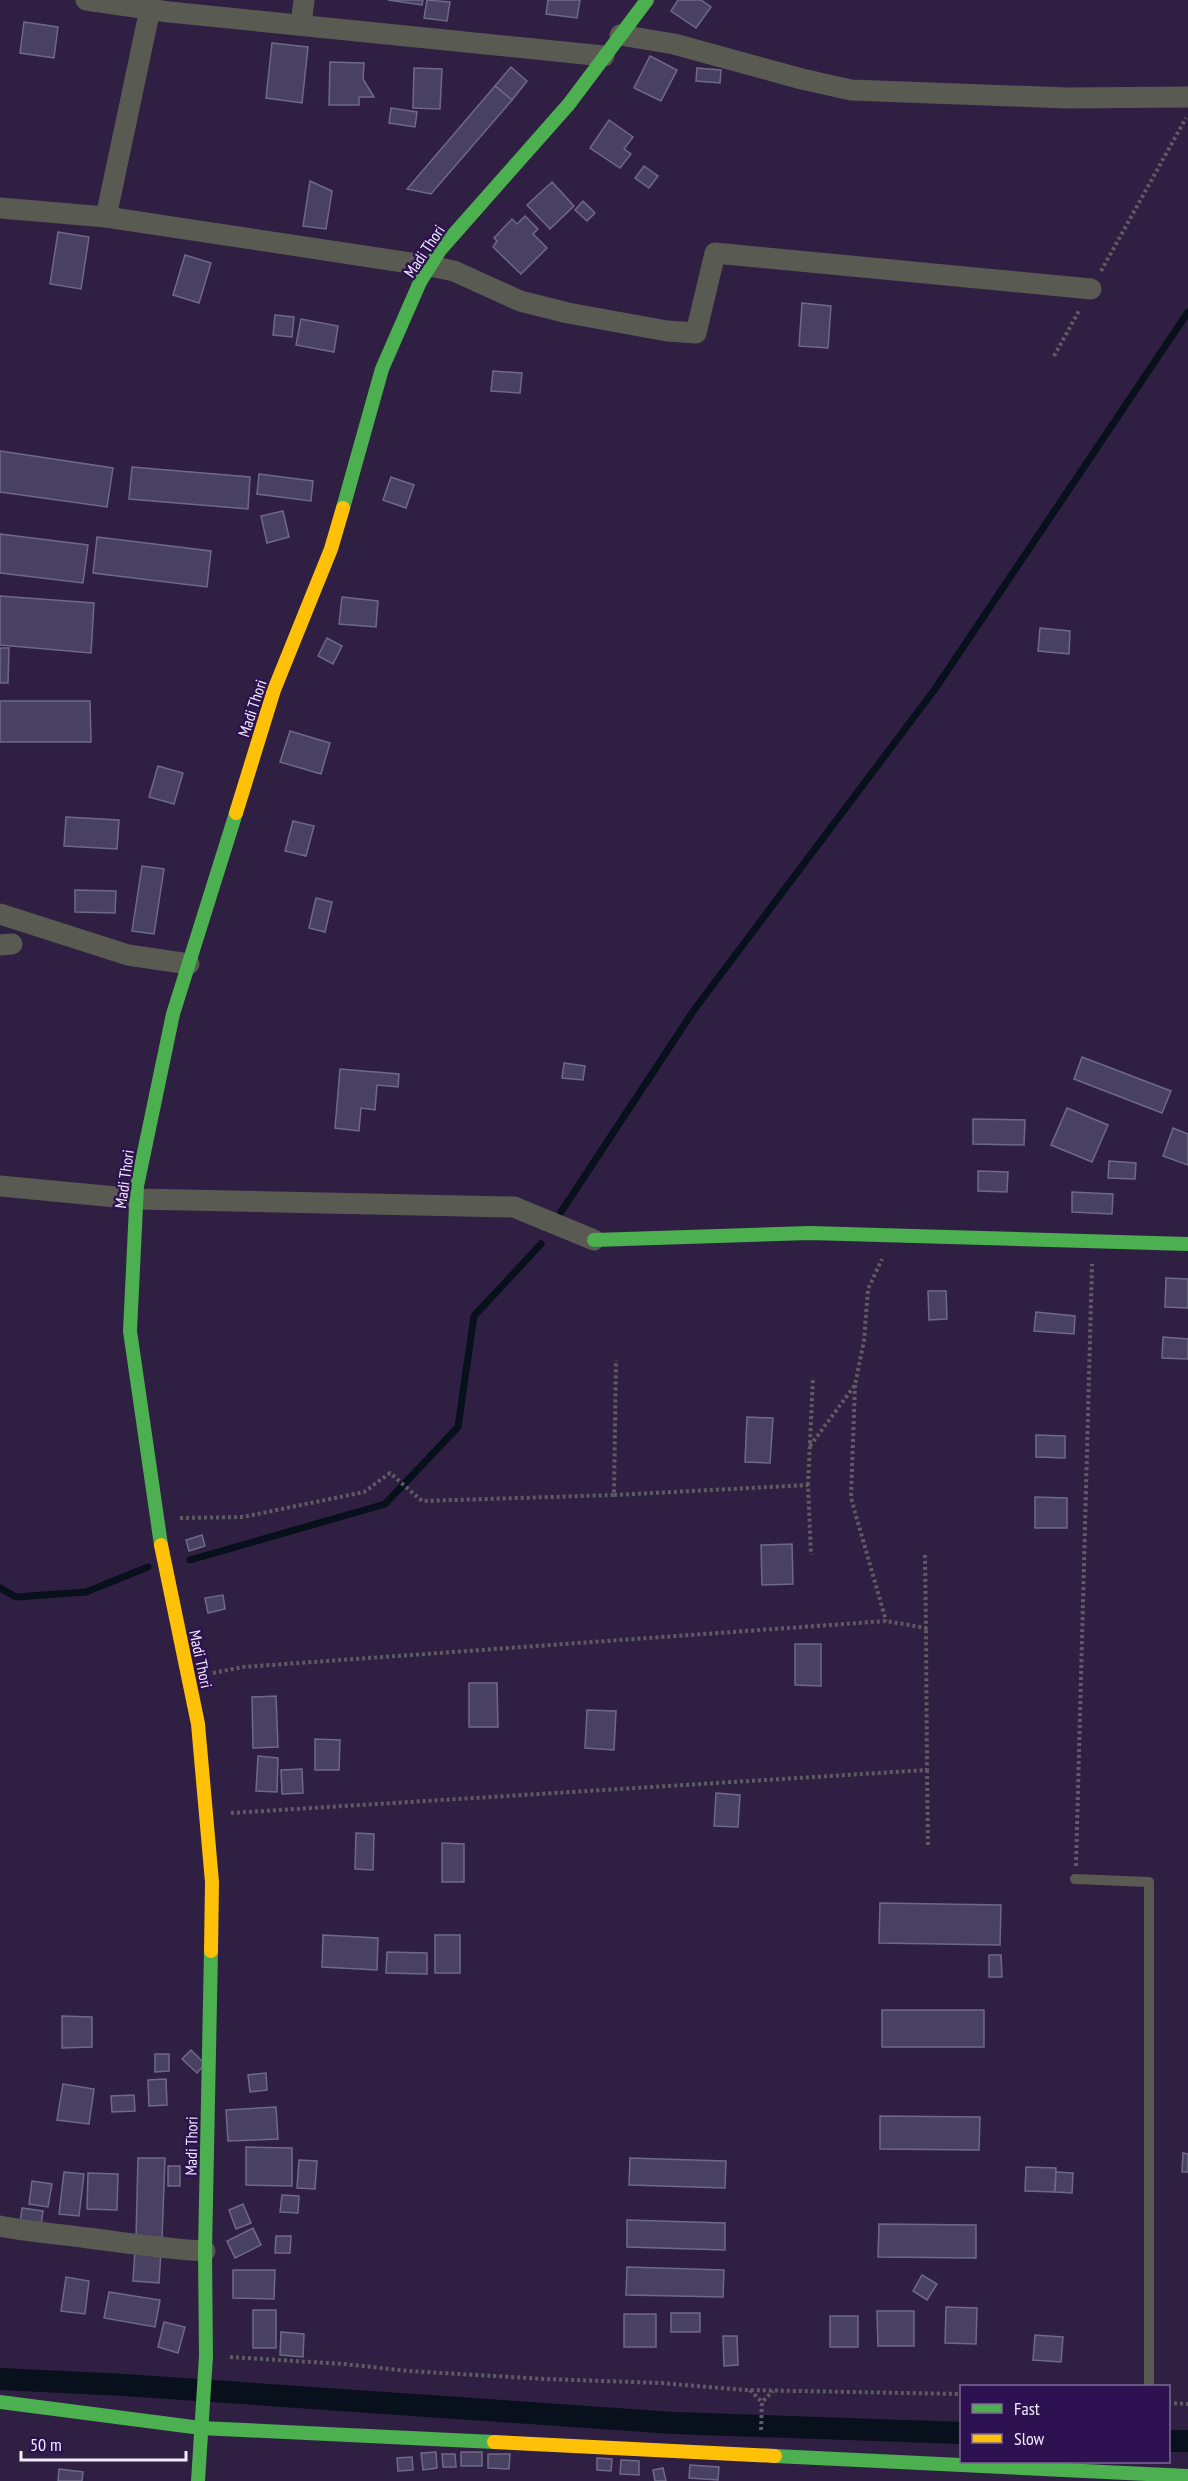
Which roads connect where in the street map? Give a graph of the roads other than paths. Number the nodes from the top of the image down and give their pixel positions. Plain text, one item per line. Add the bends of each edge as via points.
1 (86, 0) edge
2 (304, 0) edge
3 (647, 0) edge
4 (150, 9) junction
5 (301, 26) junction
6 (620, 35) junction
7 (604, 56) junction
8 (1188, 97) edge
9 (0, 208) edge
10 (106, 217) junction
11 (430, 266) junction
12 (1091, 289) road end
13 (0, 914) edge
14 (189, 964) junction
15 (0, 1186) edge
16 (137, 1199) junction
17 (594, 1240) joint
18 (1188, 1244) edge
19 (1075, 1879) road end
20 (0, 2226) edge
21 (205, 2252) junction
22 (1149, 2385) edge
23 (0, 2402) edge
24 (201, 2428) junction
25 (932, 2473) edge
26 (1188, 2476) edge
27 (198, 2481) edge

1 - 4 street
2 - 5 street
3 - 6 main road, Madi Thori
4 - 5 street
4 - 10 street
5 - 7 street
6 - 7 main road, Madi Thori
6 - 8 street via 674,44 851,90 1067,98
7 - 11 main road, Madi Thori via 569,104
9 - 10 street
10 - 11 street
11 - 12 street via 454,271 520,302 696,333 715,253
11 - 14 main road, Madi Thori via 382,369 331,549 274,690
13 - 14 street via 128,955
14 - 16 main road, Madi Thori via 173,1014
15 - 16 street
16 - 17 street via 514,1207
16 - 21 main road, Madi Thori via 130,1331 156,1519 198,1724 212,1882
17 - 18 main road via 810,1233
19 - 22 lane via 1149,1882
20 - 21 street via 36,2234
21 - 24 main road, Madi Thori
23 - 24 main road
24 - 25 main road
24 - 27 main road, Madi Thori
25 - 26 main road

